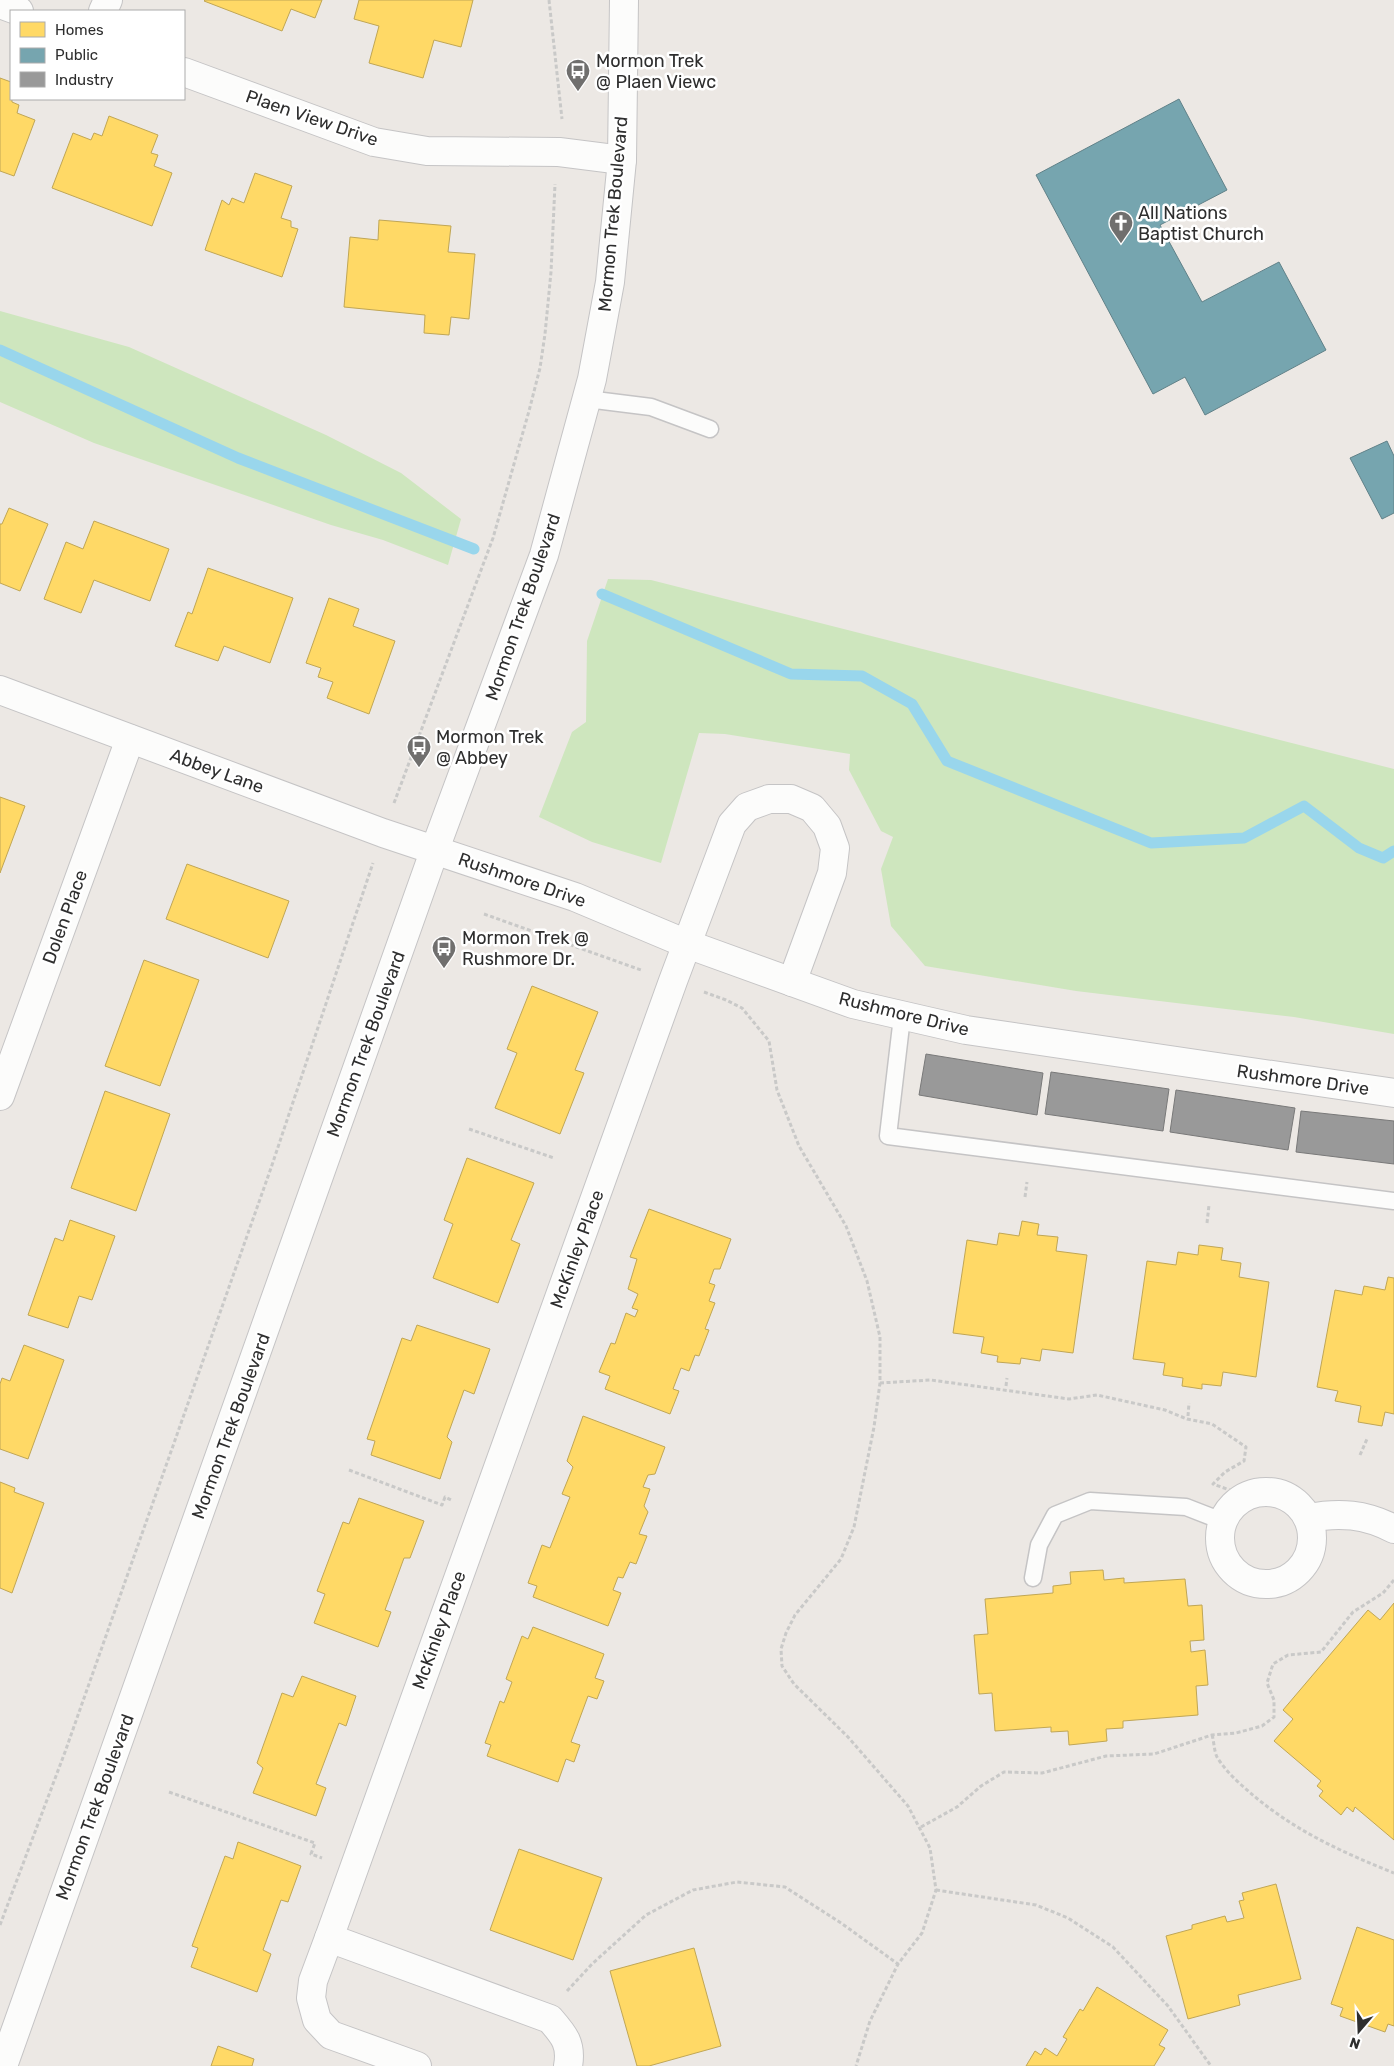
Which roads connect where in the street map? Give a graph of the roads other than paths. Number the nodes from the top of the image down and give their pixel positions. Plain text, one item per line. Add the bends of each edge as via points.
1 (624, 0) edge
2 (0, 4) edge
3 (15, 10) edge
4 (185, 72) edge
5 (622, 160) junction
6 (587, 399) junction
7 (710, 429) dead end
8 (0, 690) edge
9 (130, 738) junction
10 (435, 850) junction
11 (687, 944) junction
12 (792, 982) junction
13 (902, 1017) junction
14 (1394, 1093) edge
15 (0, 1096) edge
16 (1394, 1201) edge
17 (1308, 1518) junction
18 (1222, 1521) junction
19 (1394, 1529) edge
20 (1033, 1578) dead end
21 (329, 1938) junction
22 (3, 2066) edge
23 (417, 2066) edge
24 (568, 2066) edge

1 - 5 street, Mormon Trek Boulevard
2 - 3 street
4 - 5 street, Plaen View Drive via 374,142 427,151 559,152
5 - 6 street, Mormon Trek Boulevard via 610,282
6 - 7 lane via 651,407
6 - 10 street, Mormon Trek Boulevard via 544,556
8 - 9 street, Abbey Lane
9 - 10 street, Abbey Lane
9 - 15 street, Dolen Place
10 - 11 street, Rushmore Drive via 575,898
10 - 22 street, Mormon Trek Boulevard
11 - 12 street, Rushmore Drive
11 - 12 street, McKinley Place via 732,824 748,807 769,799 791,799 812,808 828,826 835,848 832,873
11 - 21 street, McKinley Place
12 - 13 street, Rushmore Drive via 852,1004
13 - 14 street, Rushmore Drive via 976,1032
13 - 16 lane via 888,1136
17 - 18 street via 1298,1504 1270,1491 1246,1496 1230,1508
17 - 18 street via 1311,1549 1304,1563 1293,1575 1280,1582 1265,1584 1251,1582 1227,1564 1219,1535
17 - 19 street via 1333,1513 1376,1520
18 - 20 lane via 1186,1507 1090,1501 1055,1515 1039,1545
21 - 23 street, McKinley Place via 313,1981 311,1998 317,2020 331,2035
21 - 24 street via 550,2019 564,2034 570,2054

